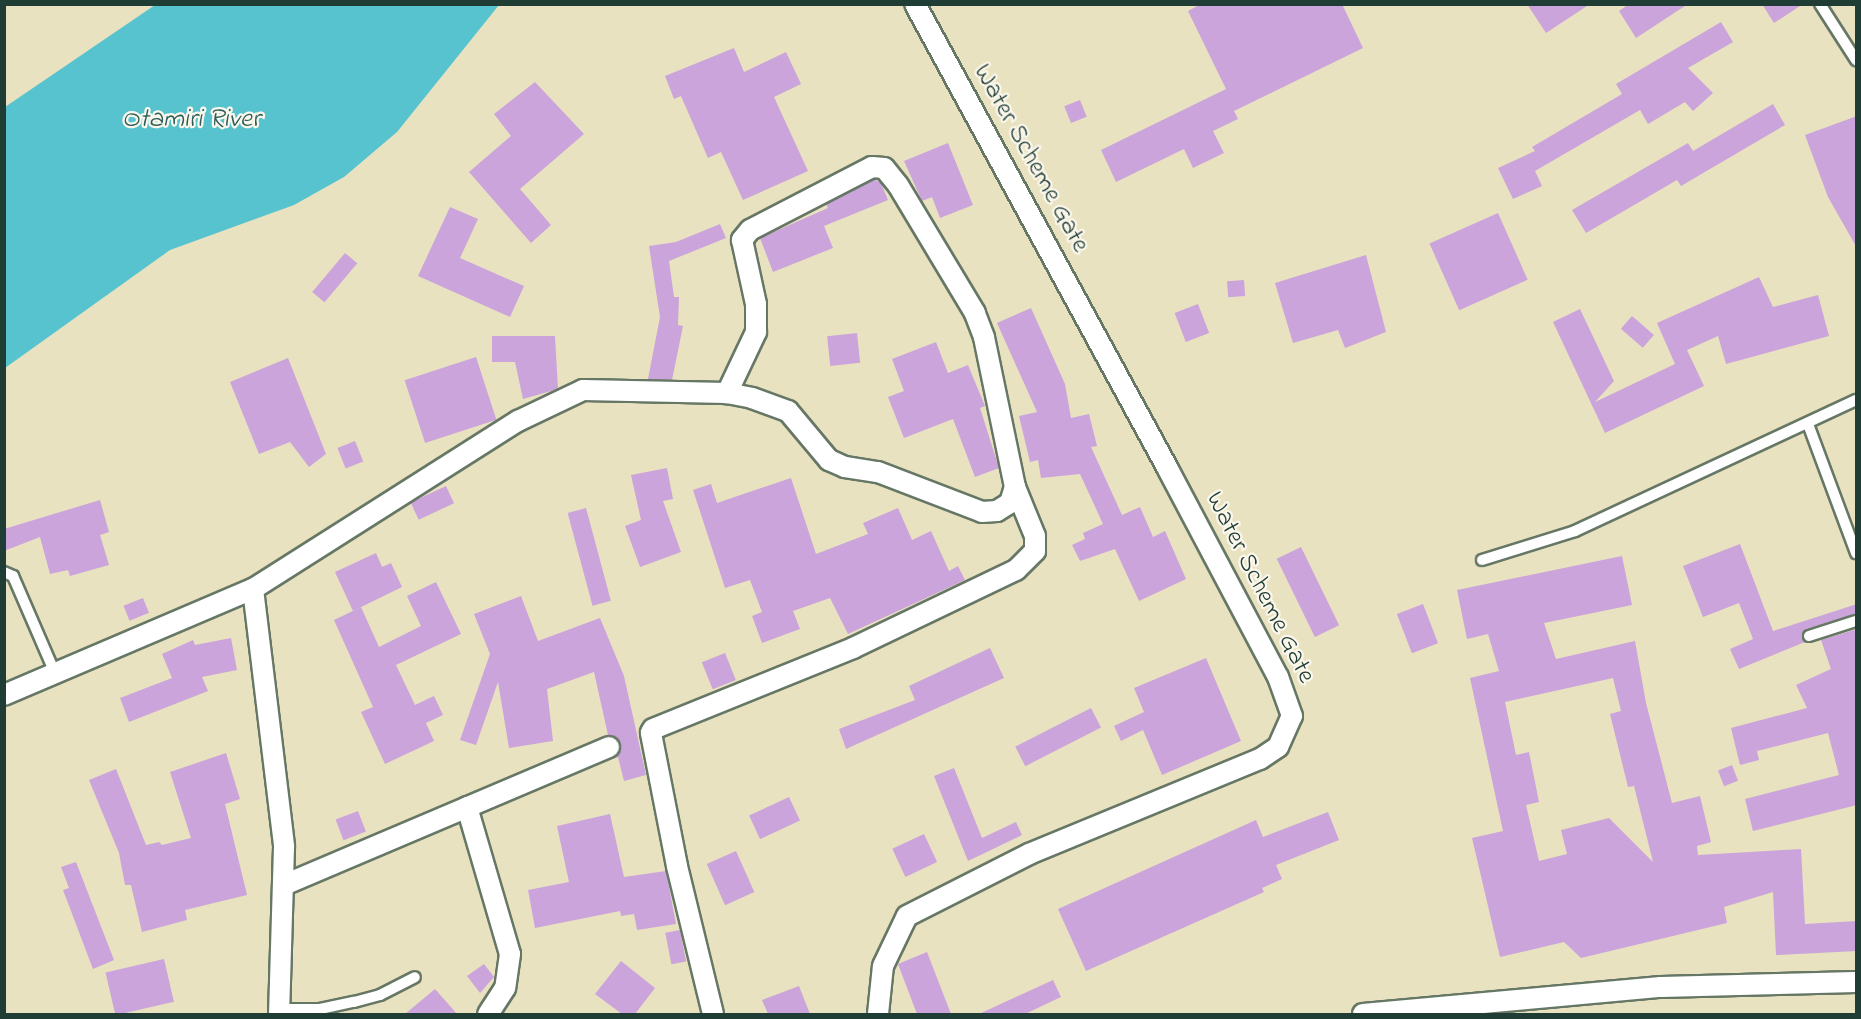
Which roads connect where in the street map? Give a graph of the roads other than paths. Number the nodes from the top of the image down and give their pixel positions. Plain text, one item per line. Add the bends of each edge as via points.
1 (915, 4) edge
2 (1820, 4) edge
3 (1857, 60) edge
4 (727, 393) junction
5 (1857, 400) edge
6 (1808, 424) junction
7 (1015, 487) junction
8 (1857, 553) edge
9 (1482, 561) dead end
10 (4, 572) edge
11 (253, 589) junction
12 (1857, 621) edge
13 (1809, 636) dead end
14 (55, 673) junction
15 (4, 695) edge
16 (609, 747) dead end
17 (467, 807) junction
18 (284, 885) junction
19 (415, 977) dead end
20 (1857, 982) edge
21 (1536, 1006) edge
22 (280, 1012) edge
23 (488, 1014) edge
24 (713, 1014) edge
25 (878, 1014) edge
26 (1363, 1014) edge

1 - 25 street, Water Scheme Gate via 1168,469 1278,677 1292,716 1278,747 1260,759 1029,854 907,916 883,966
2 - 3 lane
4 - 7 street via 788,411 829,460 878,472 982,512 997,511 1011,503
4 - 7 street via 756,333 756,304 742,240 750,230 872,167 884,168 975,313 984,337
4 - 11 street via 583,390 560,398
5 - 6 lane
6 - 8 lane
6 - 9 lane via 1575,531
7 - 24 street via 1035,536 1035,551 1016,570 853,648 653,729 678,866
10 - 14 lane via 13,576
11 - 14 street
11 - 18 street via 281,824
12 - 13 lane
14 - 15 street
16 - 17 street
17 - 18 street
17 - 23 street via 510,954 505,988
18 - 22 street
19 - 22 lane via 380,995 354,1002
20 - 21 street via 1661,987
21 - 26 street

